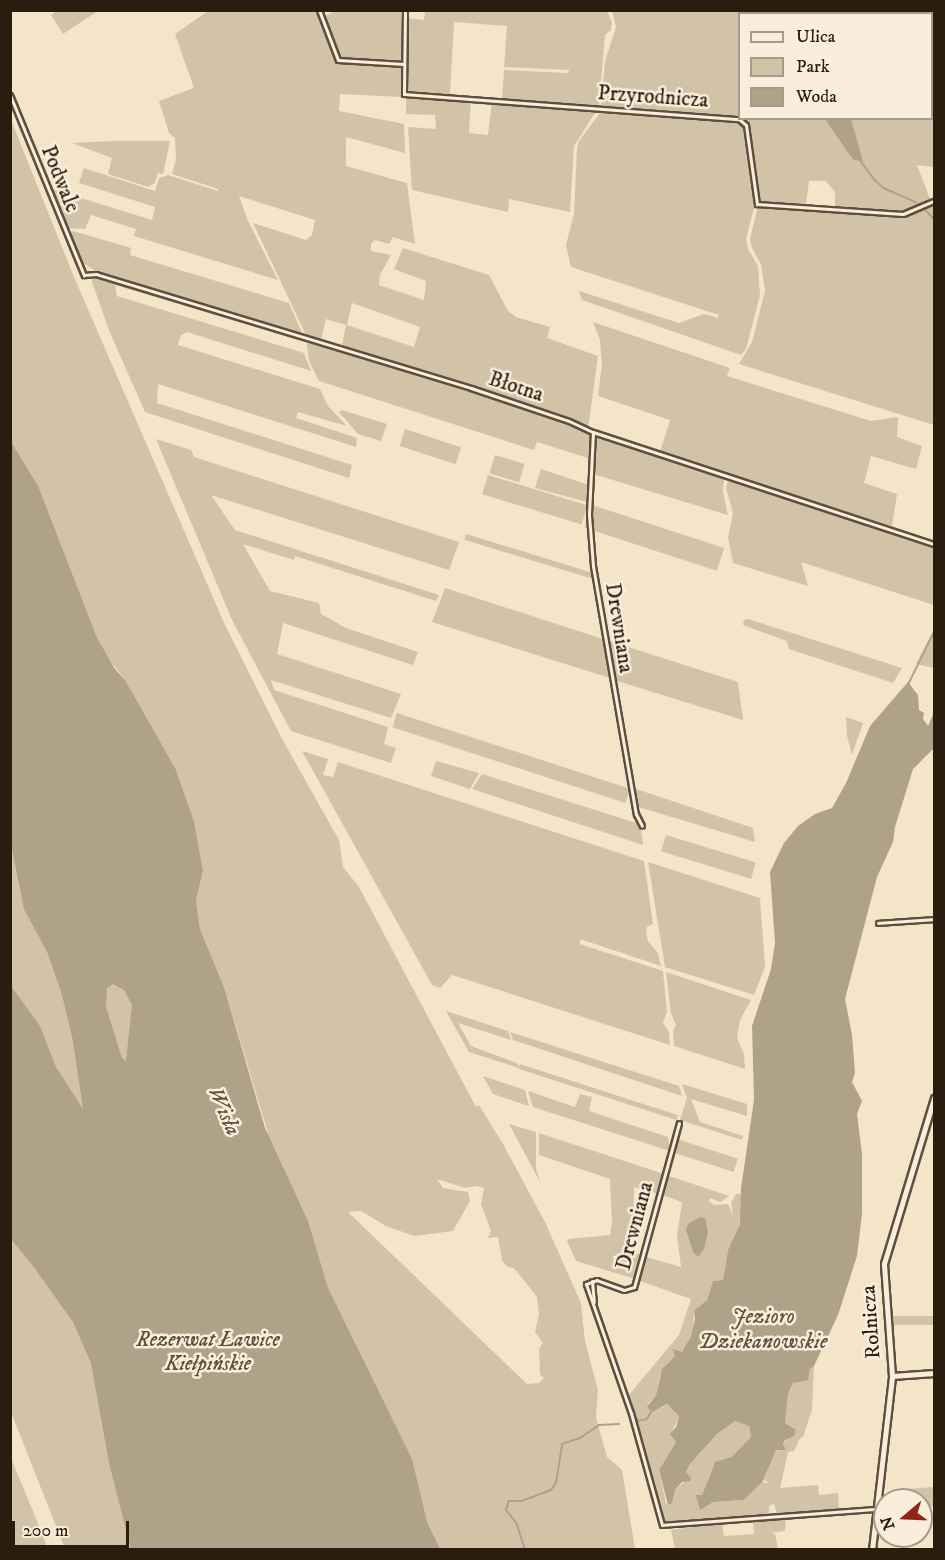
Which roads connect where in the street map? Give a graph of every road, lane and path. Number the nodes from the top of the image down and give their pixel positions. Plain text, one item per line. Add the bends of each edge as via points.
1 (319, 10) edge
2 (405, 10) edge
3 (404, 64) junction
4 (10, 95) edge
5 (738, 118) edge
6 (741, 120) edge
7 (933, 201) edge
8 (84, 274) joint
9 (593, 432) junction
10 (934, 544) edge
11 (642, 826) dead end
12 (934, 919) edge
13 (878, 923) dead end
14 (934, 1098) edge
15 (679, 1123) dead end
16 (591, 1281) junction
17 (594, 1304) junction
18 (934, 1373) edge
19 (892, 1376) junction
20 (879, 1488) edge
21 (873, 1509) edge

1 - 3 street via 338,60
2 - 3 street
3 - 5 street, Przyrodnicza via 404,94
4 - 8 street, Podwale
6 - 7 street, Przyrodnicza via 746,125 757,204 903,214
8 - 9 street, Błotna via 96,274 308,337 570,421
9 - 10 street, Błotna
9 - 11 street, Drewniana via 589,515 592,559 636,814
12 - 13 street
14 - 19 street, Rolnicza via 884,1264
15 - 16 street, Drewniana via 634,1287 624,1290
16 - 17 street
16 - 17 street, Drewniana via 586,1284
17 - 21 street via 631,1413 662,1525
18 - 19 street
19 - 20 street, Rolnicza

